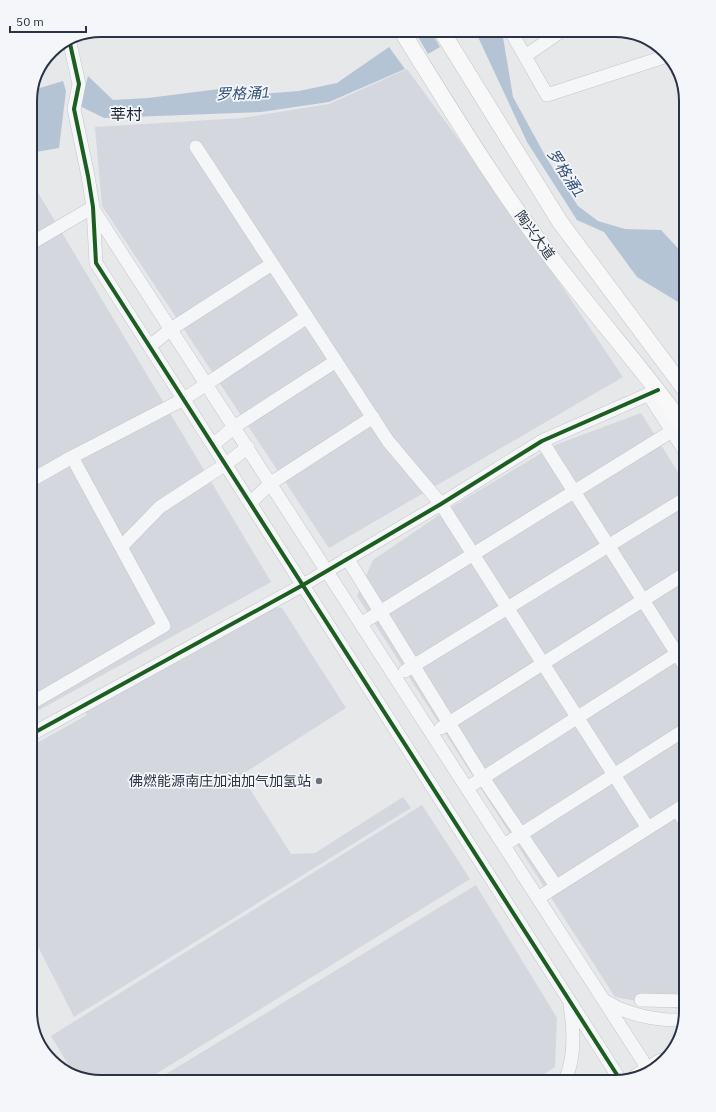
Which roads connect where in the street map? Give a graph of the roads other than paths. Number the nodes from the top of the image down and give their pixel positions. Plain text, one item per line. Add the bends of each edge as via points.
1 (405, 37) edge
2 (445, 37) edge
3 (514, 37) edge
4 (553, 37) edge
5 (70, 45) edge
6 (525, 56) junction
7 (662, 58) edge
8 (196, 147) dead end
9 (92, 207) junction
10 (37, 240) edge
11 (272, 264) junction
12 (307, 317) junction
13 (171, 329) junction
14 (150, 346) junction
15 (336, 361) junction
16 (679, 371) edge
17 (206, 383) junction
18 (653, 392) junction
19 (184, 399) junction
20 (373, 417) junction
21 (234, 427) junction
22 (679, 430) edge
23 (542, 441) junction
24 (214, 445) junction
25 (248, 447) junction
26 (72, 458) junction
27 (226, 464) junction
28 (37, 477) edge
29 (271, 483) junction
30 (574, 492) junction
31 (679, 502) edge
32 (250, 503) junction
33 (440, 504) junction
34 (608, 546) junction
35 (121, 547) junction
36 (472, 555) junction
37 (347, 558) junction
38 (327, 570) junction
39 (679, 577) edge
40 (303, 584) junction
41 (643, 600) junction
42 (506, 608) junction
43 (380, 612) junction
44 (362, 623) junction
45 (679, 648) edge
46 (679, 652) edge
47 (542, 664) junction
48 (413, 666) junction
49 (396, 677) junction
50 (37, 700) edge
51 (577, 718) junction
52 (449, 724) junction
53 (37, 731) edge
54 (679, 733) edge
55 (433, 734) junction
56 (614, 775) junction
57 (483, 778) junction
58 (467, 788) junction
59 (679, 809) edge
60 (648, 828) junction
61 (520, 834) junction
62 (504, 845) junction
63 (556, 886) junction
64 (538, 898) junction
65 (569, 1000) junction
66 (604, 1000) junction
67 (641, 1000) dead end
68 (679, 1001) edge
69 (678, 1020) edge
70 (646, 1066) edge
71 (568, 1075) edge
72 (617, 1075) edge

1 - 18 main road, 陶兴大道 via 502,189
2 - 16 main road, 陶兴大道 via 560,222
3 - 6 street
4 - 6 street
5 - 9 street via 79,84 74,109
6 - 7 street via 547,95
8 - 11 street
9 - 10 street
9 - 13 street
9 - 14 street via 96,264
11 - 12 street
11 - 13 street
12 - 15 street
12 - 17 street
13 - 14 street
13 - 17 street
14 - 19 street
15 - 20 street
15 - 21 street
17 - 19 street
17 - 21 street
18 - 22 main road, 陶兴大道
18 - 23 street
19 - 24 street
19 - 26 street
20 - 29 street
20 - 33 street via 388,441
21 - 24 street
21 - 25 street
22 - 30 street
23 - 30 street
23 - 33 street
24 - 27 street
25 - 27 street
25 - 29 street
26 - 28 street
26 - 35 street
27 - 32 street
27 - 35 street via 160,508
29 - 32 street
29 - 38 street
30 - 34 street
30 - 36 street
31 - 34 street
32 - 40 street
33 - 36 street
33 - 37 street
34 - 41 street
34 - 42 street
35 - 50 street via 164,626
36 - 42 street
36 - 43 street
37 - 38 street
37 - 43 street
38 - 40 street
38 - 44 street
39 - 41 street
40 - 53 street
40 - 65 street
41 - 45 street
41 - 47 street
42 - 47 street
42 - 48 street
43 - 44 street
43 - 48 street
44 - 49 street
46 - 51 street
47 - 51 street
47 - 52 street
48 - 49 street
48 - 52 street
49 - 55 street
51 - 56 street
51 - 57 street
52 - 55 street
52 - 57 street
54 - 56 street
55 - 58 street
56 - 60 street
56 - 61 street
57 - 58 street
57 - 61 street
58 - 62 street
59 - 60 street
60 - 63 street
61 - 62 street
61 - 63 street
62 - 64 street
63 - 64 street
64 - 66 street
65 - 71 street via 574,1033
65 - 72 street
66 - 69 street via 619,1010 667,1021
66 - 70 street
67 - 68 street

